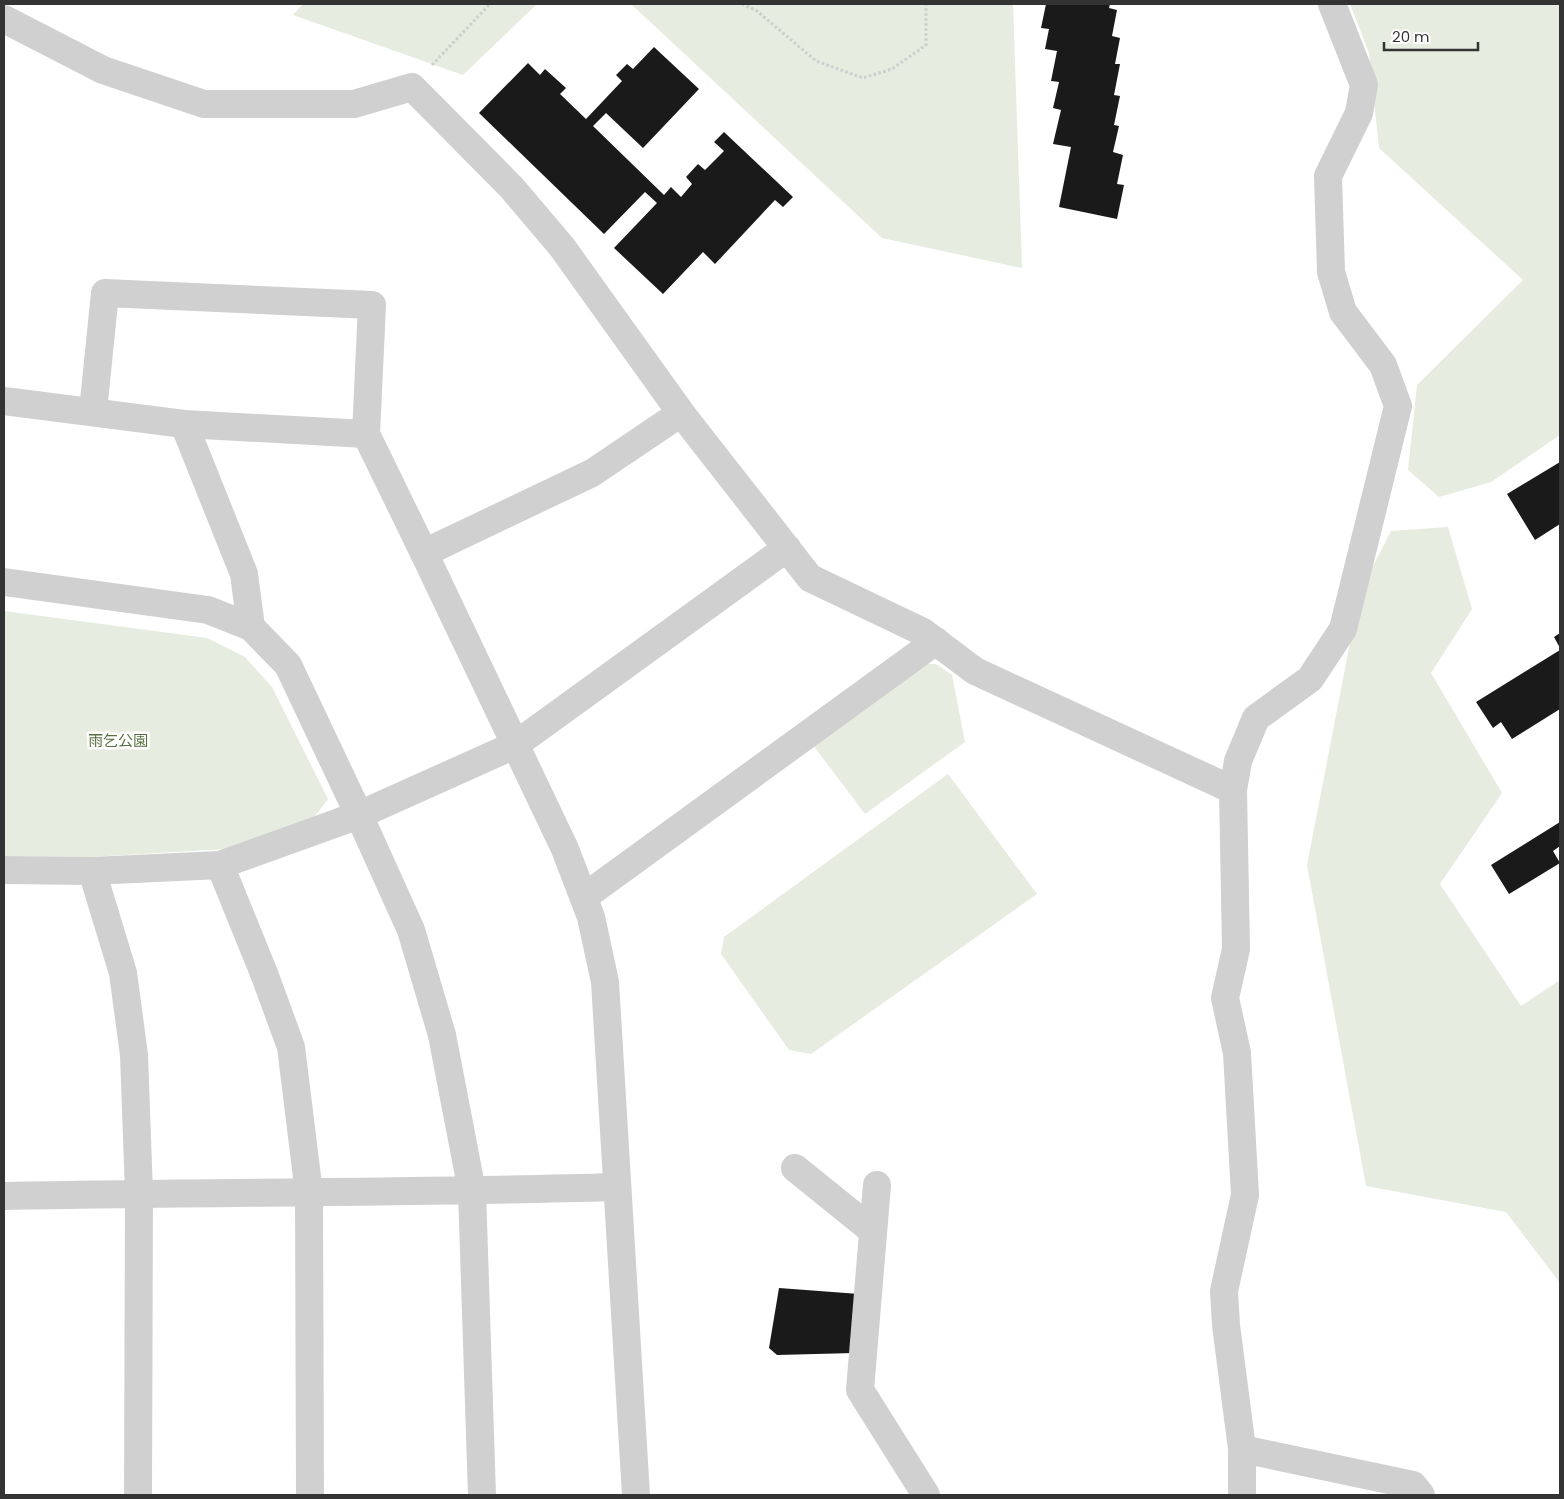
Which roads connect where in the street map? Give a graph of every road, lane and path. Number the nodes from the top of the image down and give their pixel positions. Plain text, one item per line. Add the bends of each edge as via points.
1 (490, 4) edge
2 (742, 4) edge
3 (926, 4) edge
4 (1332, 4) edge
5 (4, 19) edge
6 (412, 88) junction
7 (4, 401) edge
8 (93, 411) junction
9 (681, 413) junction
10 (184, 424) junction
11 (366, 434) junction
12 (787, 548) junction
13 (424, 553) junction
14 (4, 582) edge
15 (251, 627) junction
16 (936, 641) junction
17 (515, 744) junction
18 (1233, 790) junction
19 (359, 815) junction
20 (220, 865) junction
21 (4, 870) edge
22 (92, 871) junction
23 (584, 896) junction
24 (796, 1168) dead end
25 (877, 1185) dead end
26 (616, 1187) junction
27 (472, 1191) junction
28 (140, 1193) junction
29 (309, 1193) junction
30 (4, 1196) edge
31 (873, 1231) junction
32 (1242, 1449) junction
33 (138, 1495) edge
34 (310, 1495) edge
35 (482, 1495) edge
36 (636, 1495) edge
37 (926, 1495) edge
38 (1242, 1495) edge
39 (1421, 1495) edge

1 - 6 path
2 - 3 path via 757,11 816,61 863,78 892,69 926,45
4 - 18 street via 1364,85 1358,112 1328,176 1331,272 1343,312 1383,365 1398,406 1343,629 1310,680 1256,718 1238,761
5 - 6 street via 103,70 204,104 354,104
6 - 9 street via 512,188 562,247
7 - 8 street
8 - 10 street
8 - 11 street via 105,293 372,305
9 - 12 street
9 - 13 street via 592,473
10 - 11 street
10 - 15 street via 244,574
11 - 13 street
12 - 16 street via 810,578
12 - 17 street
13 - 17 street
14 - 15 street via 208,610
15 - 19 street via 288,665
16 - 18 street via 975,671
16 - 23 street
17 - 19 street
17 - 23 street
18 - 32 street via 1236,949 1225,998 1237,1053 1245,1195 1224,1291
19 - 20 street
19 - 27 street via 411,930 442,1035
20 - 22 street
20 - 29 street via 266,976 291,1047
21 - 22 street
22 - 28 street via 123,973 134,1055
23 - 26 street via 592,916 605,982
24 - 31 street
25 - 31 street
26 - 27 street
26 - 36 street
27 - 29 street
27 - 35 street
28 - 29 street
28 - 30 street
28 - 33 street
29 - 34 street
31 - 37 street via 860,1390
32 - 38 street
32 - 39 street via 1413,1485

